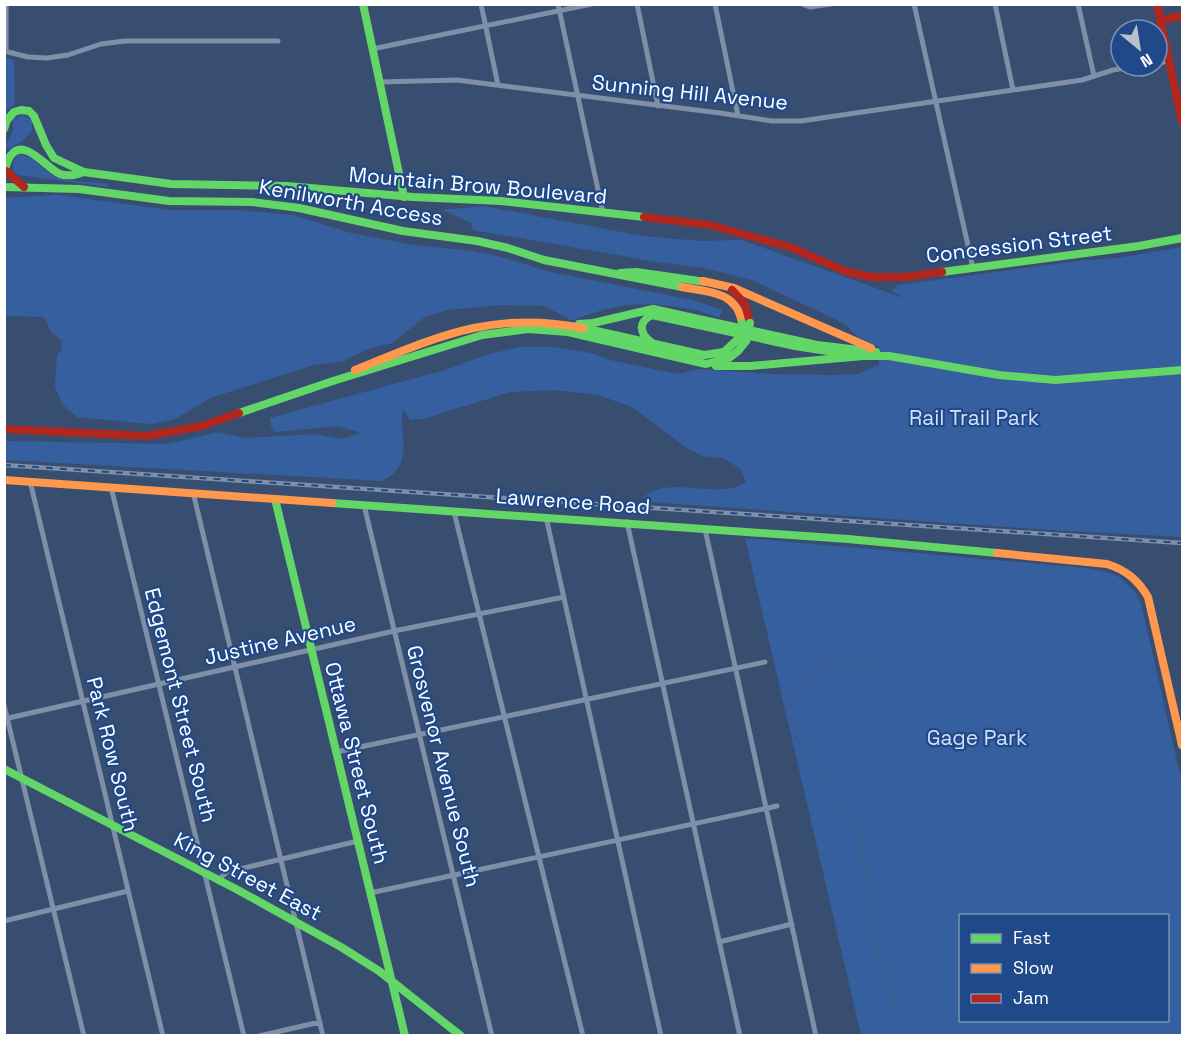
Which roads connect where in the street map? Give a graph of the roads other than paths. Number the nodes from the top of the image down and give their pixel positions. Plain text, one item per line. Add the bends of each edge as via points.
1 (6, 4) edge
2 (363, 4) edge
3 (481, 4) edge
4 (591, 4) edge
5 (637, 4) edge
6 (715, 4) edge
7 (802, 4) edge
8 (831, 4) edge
9 (914, 4) edge
10 (995, 4) edge
11 (1078, 4) edge
12 (559, 8) edge
13 (486, 26) junction
14 (278, 41) dead end
15 (372, 49) junction
16 (5, 51) edge
17 (1169, 61) edge
18 (1109, 71) edge
19 (1094, 76) junction
20 (380, 82) junction
21 (498, 85) junction
22 (1013, 90) junction
23 (578, 96) junction
24 (935, 101) junction
25 (658, 106) junction
26 (738, 116) junction
27 (1182, 122) edge
28 (4, 129) edge
29 (5, 172) edge
30 (84, 172) junction
31 (4, 187) edge
32 (26, 188) junction
33 (404, 196) junction
34 (603, 213) junction
35 (1182, 238) edge
36 (973, 268) junction
37 (616, 273) junction
38 (860, 275) joint
39 (703, 281) junction
40 (562, 323) junction
41 (746, 323) junction
42 (742, 340) junction
43 (652, 343) junction
44 (881, 353) junction
45 (863, 356) junction
46 (889, 357) junction
47 (706, 364) junction
48 (1182, 370) edge
49 (333, 381) junction
50 (4, 429) edge
51 (4, 480) edge
52 (30, 481) junction
53 (111, 487) junction
54 (193, 492) junction
55 (275, 499) junction
56 (364, 505) junction
57 (454, 512) junction
58 (546, 517) junction
59 (627, 522) junction
60 (705, 529) junction
61 (564, 597) junction
62 (480, 613) junction
63 (394, 631) junction
64 (312, 650) junction
65 (765, 662) dead end
66 (235, 667) junction
67 (736, 668) junction
68 (160, 684) junction
69 (662, 684) junction
70 (587, 700) junction
71 (84, 702) junction
72 (4, 705) edge
73 (505, 717) junction
74 (6, 719) edge
75 (1181, 729) edge
76 (418, 735) junction
77 (1182, 745) edge
78 (336, 752) junction
79 (4, 769) edge
80 (23, 777) junction
81 (777, 806) dead end
82 (767, 809) junction
83 (693, 823) junction
84 (114, 826) junction
85 (618, 840) junction
86 (358, 841) junction
87 (539, 857) junction
88 (282, 859) junction
89 (206, 874) junction
90 (453, 875) junction
91 (218, 880) junction
92 (129, 891) junction
93 (370, 892) junction
94 (54, 910) junction
95 (4, 921) edge
96 (296, 921) junction
97 (792, 924) junction
98 (719, 942) junction
99 (391, 980) junction
100 (320, 1022) junction
101 (84, 1035) edge
102 (163, 1035) edge
103 (244, 1035) edge
104 (259, 1035) edge
105 (323, 1035) edge
106 (405, 1035) edge
107 (461, 1035) edge
108 (492, 1035) edge
109 (583, 1035) edge
110 (661, 1035) edge
111 (740, 1035) edge
112 (816, 1035) edge

1 - 16 street
2 - 15 main road
3 - 13 street
4 - 12 street
5 - 25 street
6 - 26 street
7 - 8 street via 810,8
9 - 24 street
10 - 22 street
11 - 19 street
12 - 13 street
12 - 23 street
13 - 15 street
13 - 21 street
14 - 16 street via 125,41 47,58
15 - 20 main road
17 - 27 main road
18 - 19 street, Sunning Hill Avenue
19 - 22 street, Sunning Hill Avenue
20 - 21 street, Sunning Hill Avenue via 457,80
20 - 33 main road
21 - 23 street, Sunning Hill Avenue
22 - 24 street, Sunning Hill Avenue
23 - 25 street, Sunning Hill Avenue
23 - 34 street
24 - 26 street, Sunning Hill Avenue via 801,121
24 - 36 street
25 - 26 street, Sunning Hill Avenue
28 - 30 main road, Mountain Brow Boulevard via 14,112 29,111 54,158
29 - 30 main road, Mountain Brow Boulevard via 9,156 16,150 30,152 59,173 72,176
29 - 32 main road
30 - 33 main road, Mountain Brow Boulevard via 171,184 287,186
31 - 32 main road, Kenilworth Access
32 - 37 main road, Kenilworth Access via 299,208 403,231 477,241 544,260
33 - 34 main road, Mountain Brow Boulevard via 501,201
34 - 38 main road, Mountain Brow Boulevard via 710,225 790,247
35 - 36 main road, Concession Street
36 - 38 main road, Concession Street via 888,278
37 - 39 main road, Kenilworth Access
37 - 41 main road, Kenilworth Access via 723,294
39 - 41 main road, Kenilworth Access via 737,294 747,309
39 - 44 main road via 734,288
40 - 43 main road
40 - 44 main road via 587,324 653,309 794,340
40 - 49 main road via 505,322 470,329 406,350
41 - 42 main road, bridge
42 - 43 main road via 710,356
42 - 47 main road via 736,354 727,360
43 - 45 main road via 640,327 652,315 795,346
44 - 46 main road
45 - 46 main road
45 - 47 main road via 750,366
46 - 48 main road via 1055,380
47 - 49 main road via 568,332 528,329 482,335
49 - 50 main road via 202,426 166,434
51 - 52 main road, Lawrence Road
52 - 53 main road, Lawrence Road
52 - 71 street, Park Row South
53 - 54 main road, Lawrence Road
53 - 68 street, Edgemont Street South
54 - 55 main road, Lawrence Road
54 - 66 street
55 - 56 main road, Lawrence Road
55 - 64 main road, Ottawa Street South
56 - 57 main road, Lawrence Road
56 - 63 street, Grosvenor Avenue South
57 - 58 main road, Lawrence Road
57 - 62 street
58 - 59 main road, Lawrence Road
58 - 61 street
59 - 60 main road, Lawrence Road
59 - 69 street
60 - 67 street
60 - 75 main road, Lawrence Road via 871,541 1118,567 1135,579 1148,597
61 - 62 street, Justine Avenue
61 - 70 street
62 - 63 street, Justine Avenue
62 - 73 street
63 - 64 street, Justine Avenue
63 - 76 street, Grosvenor Avenue South
64 - 66 street, Justine Avenue
64 - 78 main road, Ottawa Street South
65 - 67 street
66 - 68 street, Justine Avenue
66 - 88 street
67 - 69 street
67 - 82 street
68 - 71 street, Justine Avenue
68 - 89 street, Edgemont Street South
69 - 70 street
69 - 83 street
70 - 73 street
70 - 85 street
71 - 74 street, Justine Avenue
71 - 84 street, Park Row South
72 - 74 street
73 - 76 street
73 - 87 street
74 - 80 street
75 - 77 main road
76 - 78 street
76 - 90 street, Grosvenor Avenue South
78 - 86 main road, Ottawa Street South
79 - 80 main road, King Street East
80 - 84 main road, King Street East
80 - 94 street
81 - 82 street
82 - 83 street
82 - 97 street
83 - 85 street
83 - 98 street
84 - 89 main road, King Street East
84 - 92 street, Park Row South
85 - 87 street
85 - 110 street
86 - 88 street
86 - 93 main road, Ottawa Street South
87 - 90 street
87 - 109 street
88 - 91 street via 227,872
88 - 96 street
89 - 91 main road, King Street East
89 - 103 street, Edgemont Street South
90 - 93 street
90 - 108 street, Grosvenor Avenue South
91 - 96 main road, King Street East
92 - 94 street
92 - 102 street, Park Row South
93 - 99 main road, Ottawa Street South
94 - 95 street
94 - 101 street
96 - 99 main road, King Street East
96 - 100 street
97 - 98 street
97 - 112 street
98 - 111 street
99 - 106 main road, Ottawa Street South
99 - 107 main road, King Street East
100 - 104 street
100 - 105 street

